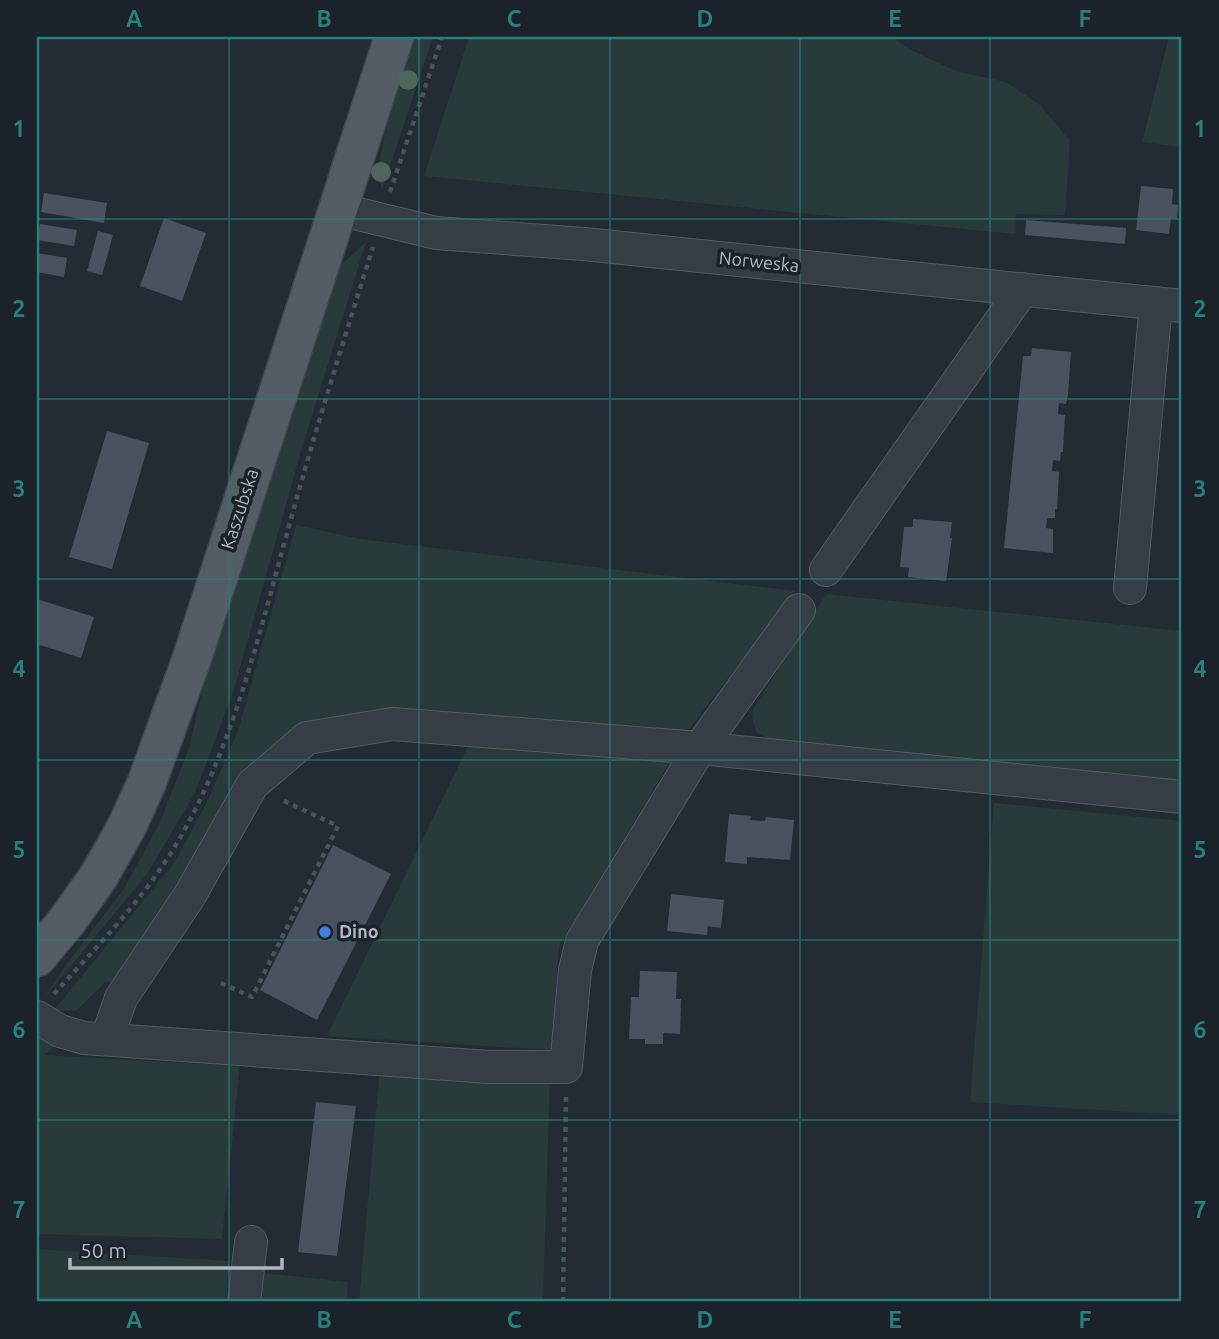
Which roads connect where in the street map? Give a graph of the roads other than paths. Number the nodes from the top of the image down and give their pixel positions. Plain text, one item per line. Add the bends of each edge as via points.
1 (394, 37) edge
2 (338, 209) junction
3 (1023, 289) junction
4 (1169, 305) edge
5 (826, 570) dead end
6 (1130, 588) dead end
7 (799, 610) dead end
8 (700, 748) junction
9 (1182, 797) edge
10 (37, 957) edge
11 (41, 1010) edge
12 (107, 1040) junction
13 (251, 1242) dead end
14 (244, 1302) edge

1 - 2 main road, Kaszubska
2 - 3 street, Norweska via 436,233
2 - 10 main road, Kaszubska via 147,782 99,876
3 - 4 street, Norweska
3 - 5 street
4 - 6 street
7 - 8 street
8 - 9 street
8 - 12 street via 392,724 307,738 252,785 190,895 121,998
8 - 12 street via 582,941 566,1067 489,1067
11 - 12 street via 60,1031
13 - 14 street

